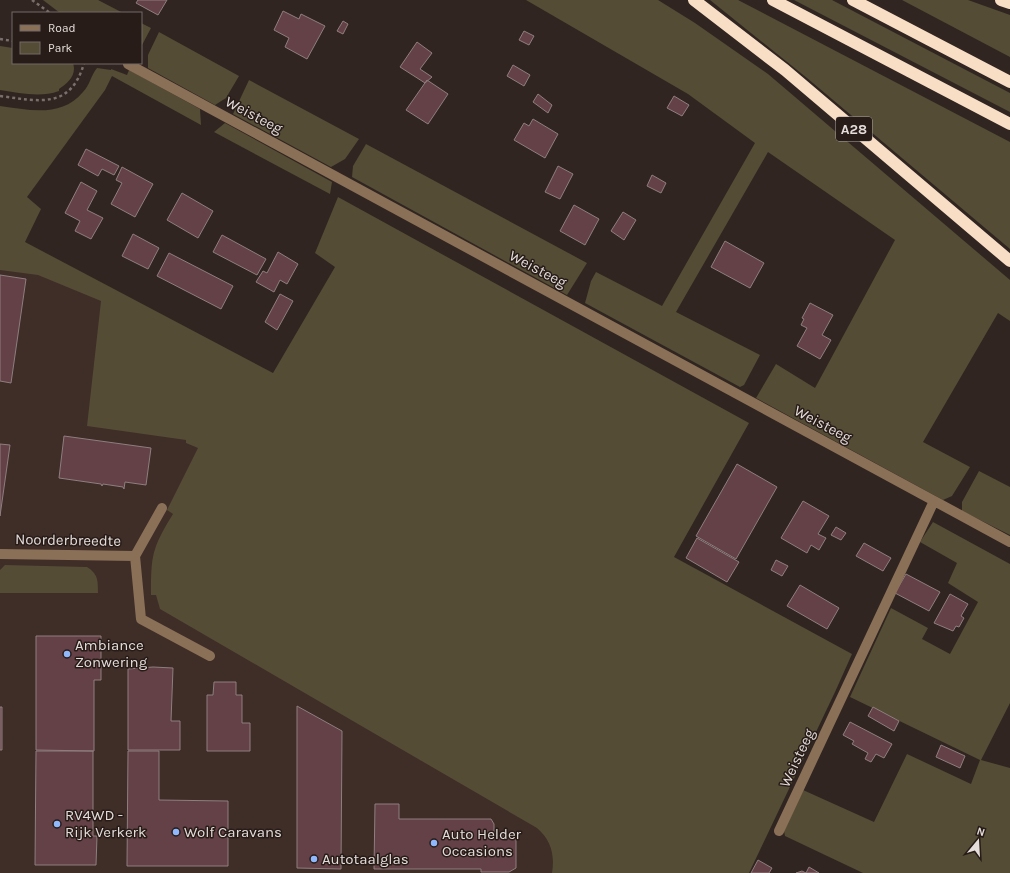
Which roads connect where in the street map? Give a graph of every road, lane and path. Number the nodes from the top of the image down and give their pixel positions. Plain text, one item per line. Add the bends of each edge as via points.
1 (32, 0) edge
2 (694, 0) edge
3 (773, 0) edge
4 (853, 0) edge
5 (1001, 0) edge
6 (1010, 3) edge
7 (49, 12) edge
8 (0, 39) edge
9 (12, 41) edge
10 (84, 64) edge
11 (128, 64) dead end
12 (1010, 82) edge
13 (0, 96) edge
14 (1010, 124) edge
15 (1010, 261) edge
16 (934, 501) junction
17 (162, 508) dead end
18 (1010, 542) edge
19 (0, 554) edge
20 (135, 556) junction
21 (210, 656) dead end
22 (779, 831) dead end

1 - 7 path
2 - 15 highway, A28 via 785,70
3 - 14 highway
4 - 12 highway
5 - 6 highway
8 - 9 path
10 - 13 path via 76,84 60,97 43,101
11 - 16 street, Weisteeg
16 - 18 street, Weisteeg
16 - 22 street, Weisteeg
17 - 20 street, Noorderbreedte
19 - 20 street, Noorderbreedte
20 - 21 street, Noorderbreedte via 141,619

